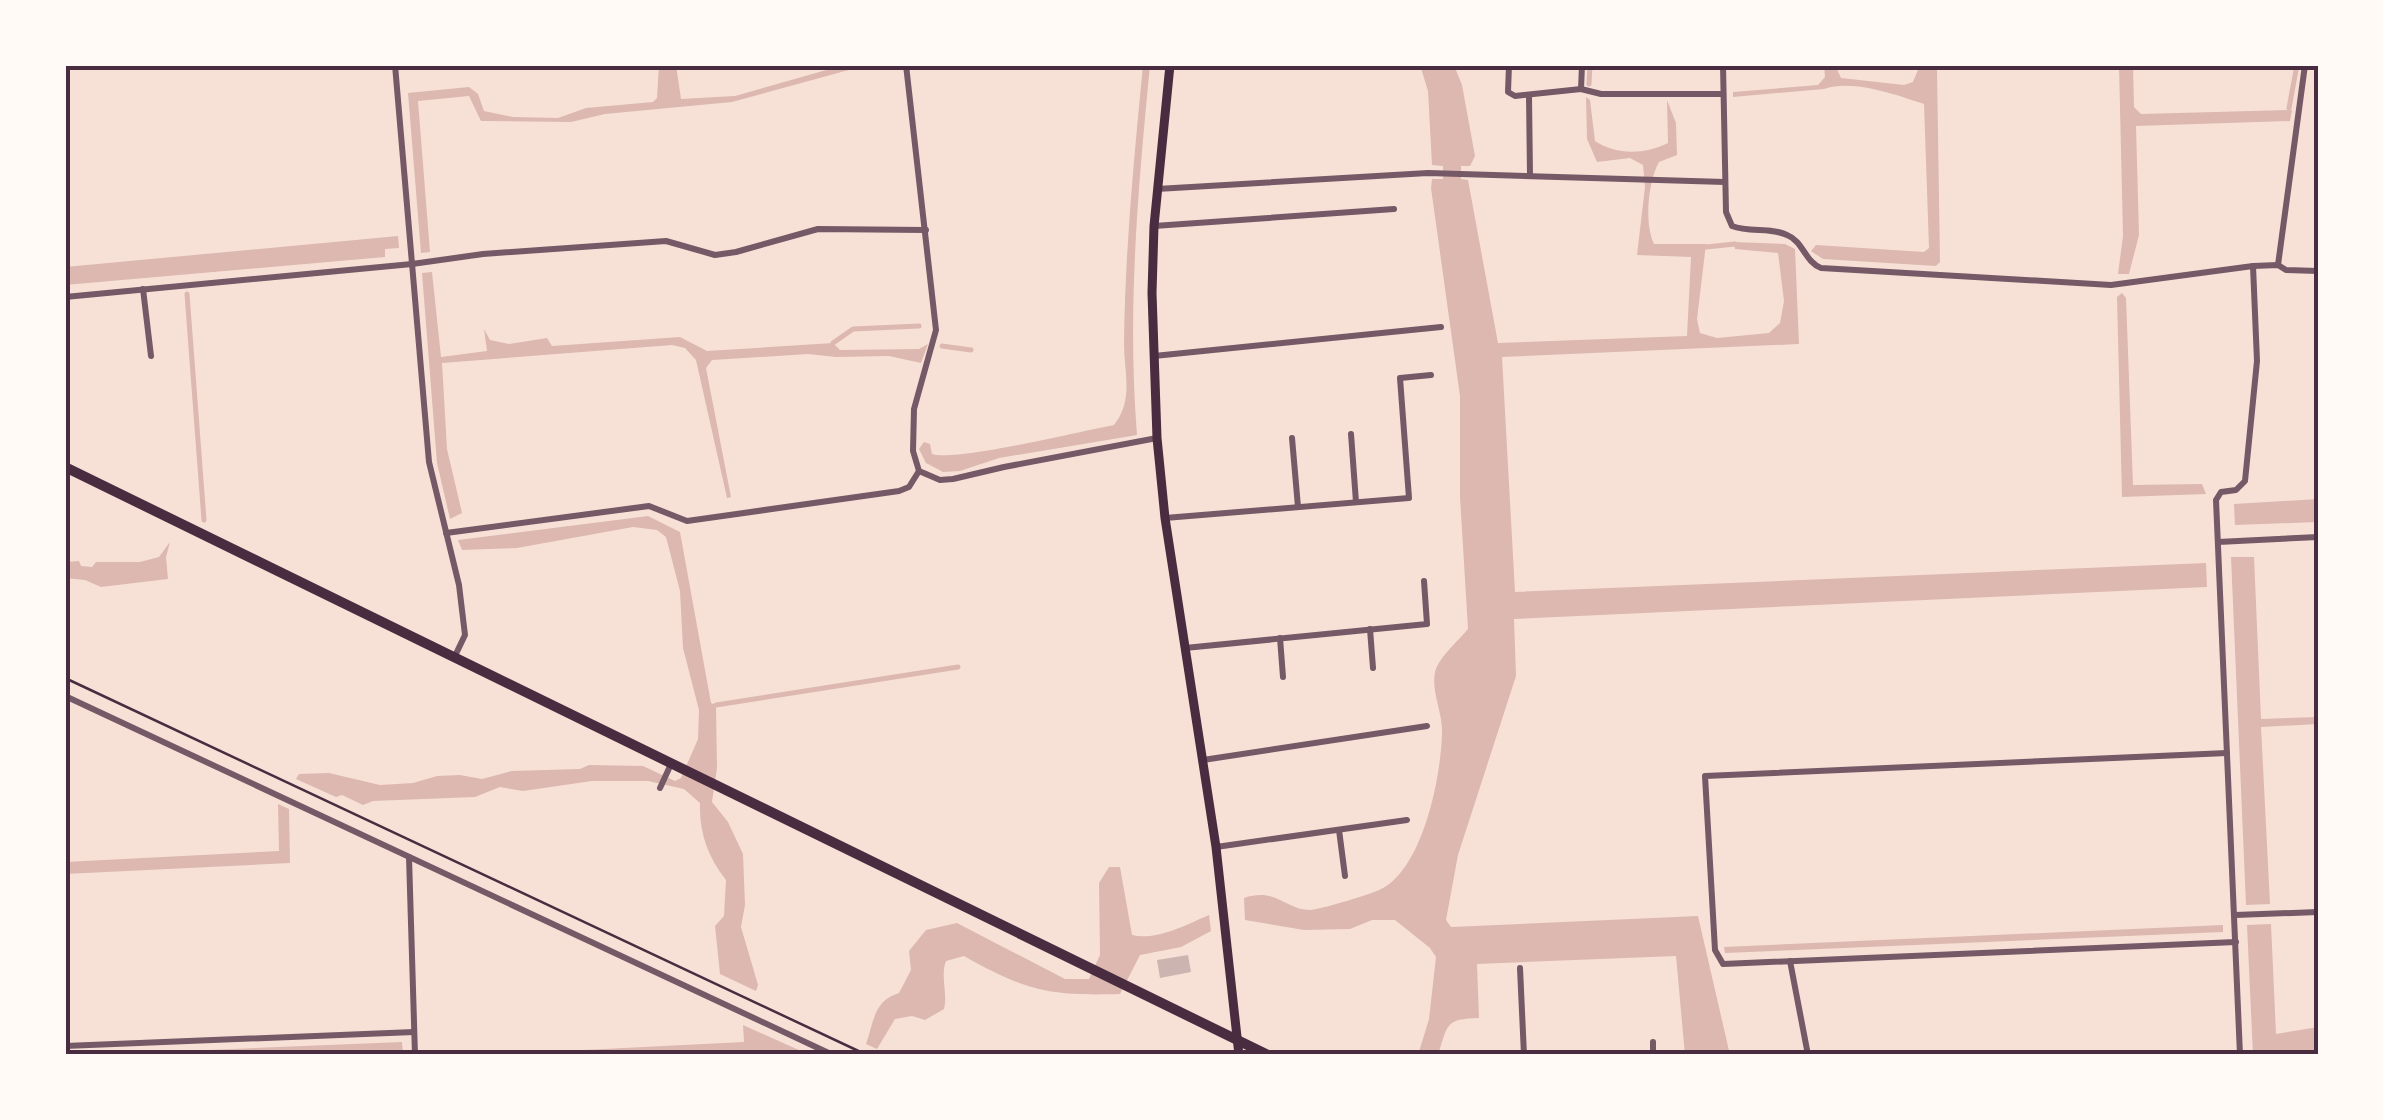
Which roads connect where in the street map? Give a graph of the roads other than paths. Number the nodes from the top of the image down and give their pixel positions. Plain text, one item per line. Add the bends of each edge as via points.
1 (395, 65) edge
2 (906, 65) edge
3 (1170, 65) edge
4 (1509, 65) edge
5 (1582, 65) edge
6 (1723, 65) edge
7 (2306, 65) edge
8 (1582, 89) junction
9 (1723, 94) junction
10 (1529, 96) junction
11 (1530, 176) junction
12 (1725, 182) junction
13 (1157, 189) junction
14 (1394, 209) dead end
15 (1154, 226) junction
16 (926, 230) junction
17 (412, 264) junction
18 (2278, 265) junction
19 (2252, 266) junction
20 (2318, 272) edge
21 (143, 289) junction
22 (65, 297) edge
23 (1441, 327) dead end
24 (151, 356) dead end
25 (1152, 357) junction
26 (1431, 375) dead end
27 (1351, 434) dead end
28 (1157, 438) junction
29 (1292, 438) dead end
30 (65, 467) edge
31 (919, 471) junction
32 (1356, 502) junction
33 (1298, 507) junction
34 (1165, 518) junction
35 (446, 533) junction
36 (2318, 537) edge
37 (2218, 542) junction
38 (1424, 581) dead end
39 (1370, 630) junction
40 (1280, 638) junction
41 (1184, 648) junction
42 (454, 660) junction
43 (1372, 668) dead end
44 (1283, 677) dead end
45 (65, 696) edge
46 (1427, 726) dead end
47 (2227, 753) junction
48 (1204, 760) junction
49 (669, 769) junction
50 (660, 788) dead end
51 (1407, 820) dead end
52 (1339, 830) junction
53 (1216, 848) junction
54 (409, 857) junction
55 (1345, 876) dead end
56 (2318, 912) edge
57 (2235, 915) junction
58 (2236, 942) junction
59 (1790, 960) junction
60 (1520, 968) dead end
61 (414, 1032) junction
62 (1238, 1042) junction
63 (1653, 1042) dead end
64 (65, 1046) edge
65 (415, 1055) edge
66 (833, 1055) edge
67 (1239, 1055) edge
68 (1268, 1055) edge
69 (1524, 1055) edge
70 (1654, 1055) edge
71 (1808, 1055) edge
72 (2240, 1055) edge

1 - 17 street
2 - 16 street
3 - 13 main road
4 - 10 street via 1508,92
5 - 8 street
6 - 9 street
7 - 18 street
8 - 9 street
8 - 10 street
9 - 12 street
10 - 11 street
11 - 12 street
11 - 13 street via 1440,173
12 - 19 street via 1732,226 1787,234 1821,268 2111,284
13 - 15 main road
14 - 15 street
15 - 25 main road
16 - 17 street via 818,229 715,254 666,241
16 - 31 street via 936,330 914,409
17 - 21 street
17 - 35 street via 429,462
18 - 19 street
18 - 20 street
19 - 37 street via 2257,361 2245,481 2218,494
21 - 22 street
21 - 24 street
23 - 25 street
25 - 28 main road
26 - 32 street via 1400,378 1409,498
27 - 32 street
28 - 31 street via 953,480
28 - 34 main road
29 - 33 street
30 - 42 highway
31 - 35 street via 899,491 687,521 649,506
32 - 33 street
33 - 34 street
34 - 41 main road
35 - 42 street via 464,635
36 - 37 street
37 - 47 street
38 - 39 street via 1428,624
39 - 40 street
39 - 43 street
40 - 41 street
40 - 44 street
41 - 48 main road
42 - 49 highway
45 - 54 street
46 - 48 street
47 - 57 street
47 - 59 street via 1705,776 1715,950 1723,964
48 - 53 main road
49 - 50 street
49 - 62 highway
51 - 52 street
52 - 53 street
52 - 55 street
53 - 62 main road
54 - 61 street
54 - 66 street
56 - 57 street
57 - 58 street
58 - 59 street
58 - 72 street
59 - 71 street
60 - 69 street
61 - 64 street
61 - 65 street
62 - 67 main road
62 - 68 highway
63 - 70 street

